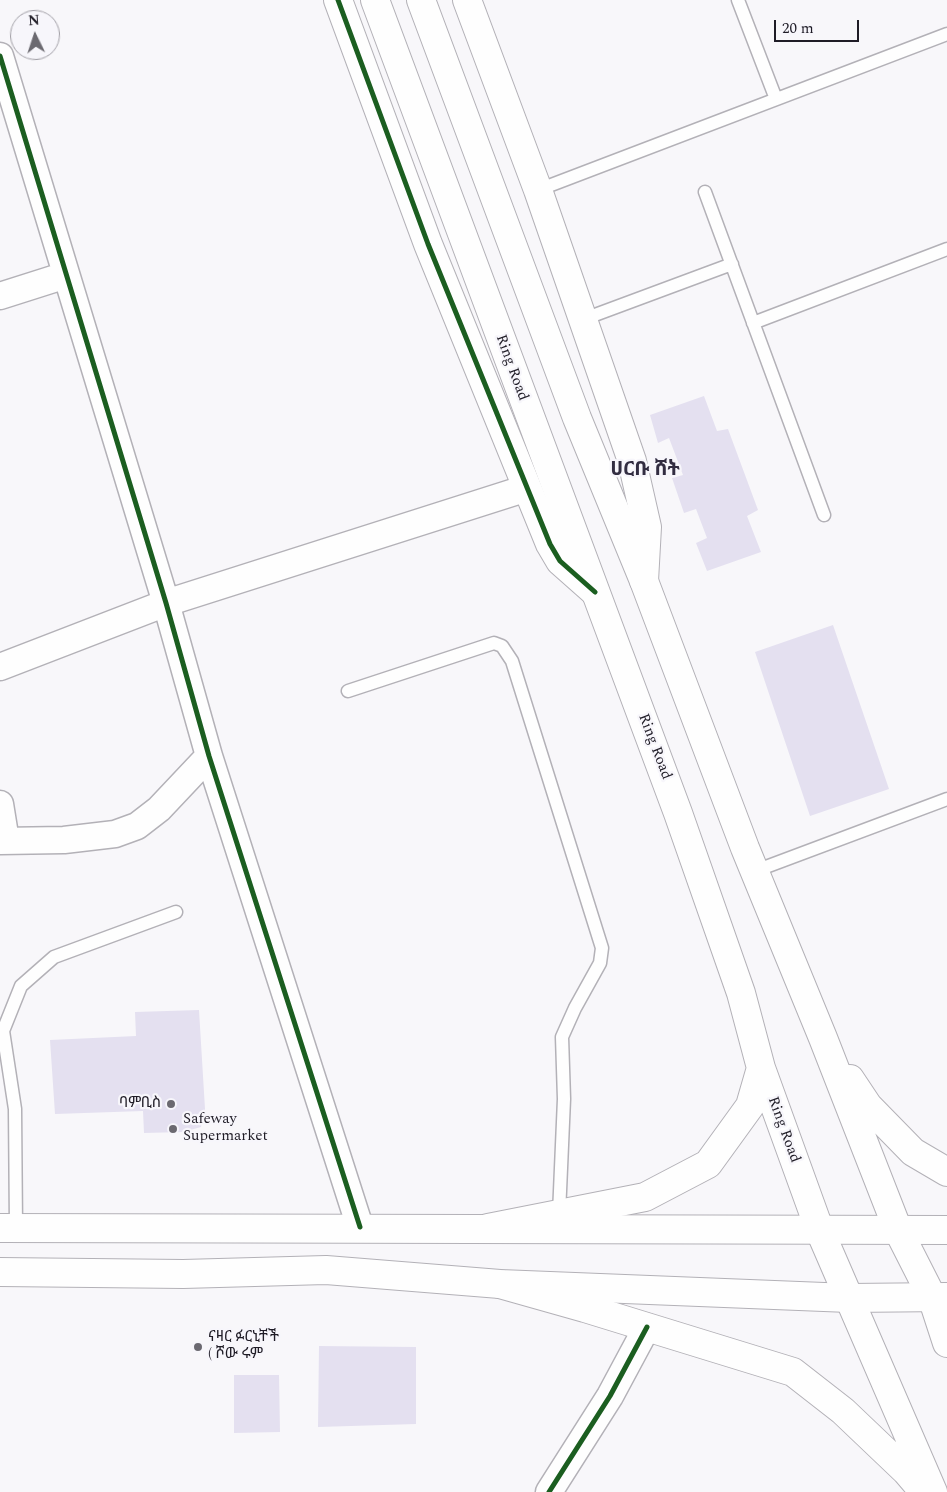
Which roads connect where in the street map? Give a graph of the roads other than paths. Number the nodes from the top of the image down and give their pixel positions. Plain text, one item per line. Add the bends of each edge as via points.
1 (338, 0) edge
2 (374, 0) edge
3 (421, 0) edge
4 (467, 0) edge
5 (738, 0) edge
6 (947, 34) edge
7 (0, 56) edge
8 (776, 99) junction
9 (7, 104) edge
10 (538, 190) junction
11 (705, 192) dead end
12 (947, 250) edge
13 (732, 264) junction
14 (66, 275) junction
15 (0, 296) edge
16 (584, 319) junction
17 (753, 323) junction
18 (527, 488) junction
19 (824, 515) dead end
20 (644, 581) junction
21 (595, 592) junction
22 (166, 604) junction
23 (0, 667) edge
24 (348, 691) dead end
25 (209, 756) junction
26 (947, 799) edge
27 (0, 804) edge
28 (3, 841) edge
29 (755, 871) junction
30 (176, 912) dead end
31 (1, 1031) edge
32 (823, 1038) junction
33 (761, 1068) junction
34 (947, 1172) edge
35 (558, 1214) junction
36 (8, 1228) edge
37 (360, 1228) junction
38 (488, 1228) junction
39 (898, 1230) junction
40 (947, 1230) edge
41 (820, 1231) junction
42 (0, 1272) edge
43 (500, 1284) junction
44 (939, 1297) edge
45 (849, 1298) junction
46 (647, 1327) junction
47 (947, 1343) edge
48 (549, 1492) edge
49 (924, 1492) edge
50 (933, 1492) edge

1 - 18 main road via 428,244
2 - 21 main road, Ring Road
3 - 20 main road via 577,418
4 - 10 main road
5 - 8 lane
6 - 8 lane
7 - 9 street
8 - 10 lane
9 - 14 street
10 - 16 main road
11 - 13 lane
12 - 17 lane
13 - 16 lane
13 - 17 lane
14 - 15 street
14 - 22 street
16 - 20 main road via 632,461 641,500 647,527
17 - 19 lane
18 - 21 main road via 560,561
18 - 22 street
20 - 29 main road
21 - 33 main road, Ring Road via 741,992
22 - 23 street
22 - 25 street
24 - 35 lane via 494,643 502,646 512,661 602,948 600,963 574,1008 562,1038 564,1099
25 - 28 street via 159,809 137,826 115,834 64,840
25 - 37 street
26 - 29 lane
27 - 28 street
29 - 32 main road
30 - 31 lane via 54,957 21,986
31 - 36 lane via 16,1109
32 - 34 main road via 868,1106 913,1152
32 - 39 main road
33 - 35 main road via 750,1106 708,1164 645,1197
33 - 41 main road, Ring Road
35 - 38 main road
36 - 37 main road
37 - 38 main road
38 - 41 main road
39 - 40 main road
39 - 41 main road
39 - 44 main road
41 - 45 main road, Ring Road
42 - 43 main road via 192,1274 326,1270
43 - 45 main road
43 - 46 main road
44 - 45 main road
44 - 47 main road
45 - 50 main road, Ring Road
46 - 48 street via 610,1396
46 - 49 main road via 793,1372 843,1411

